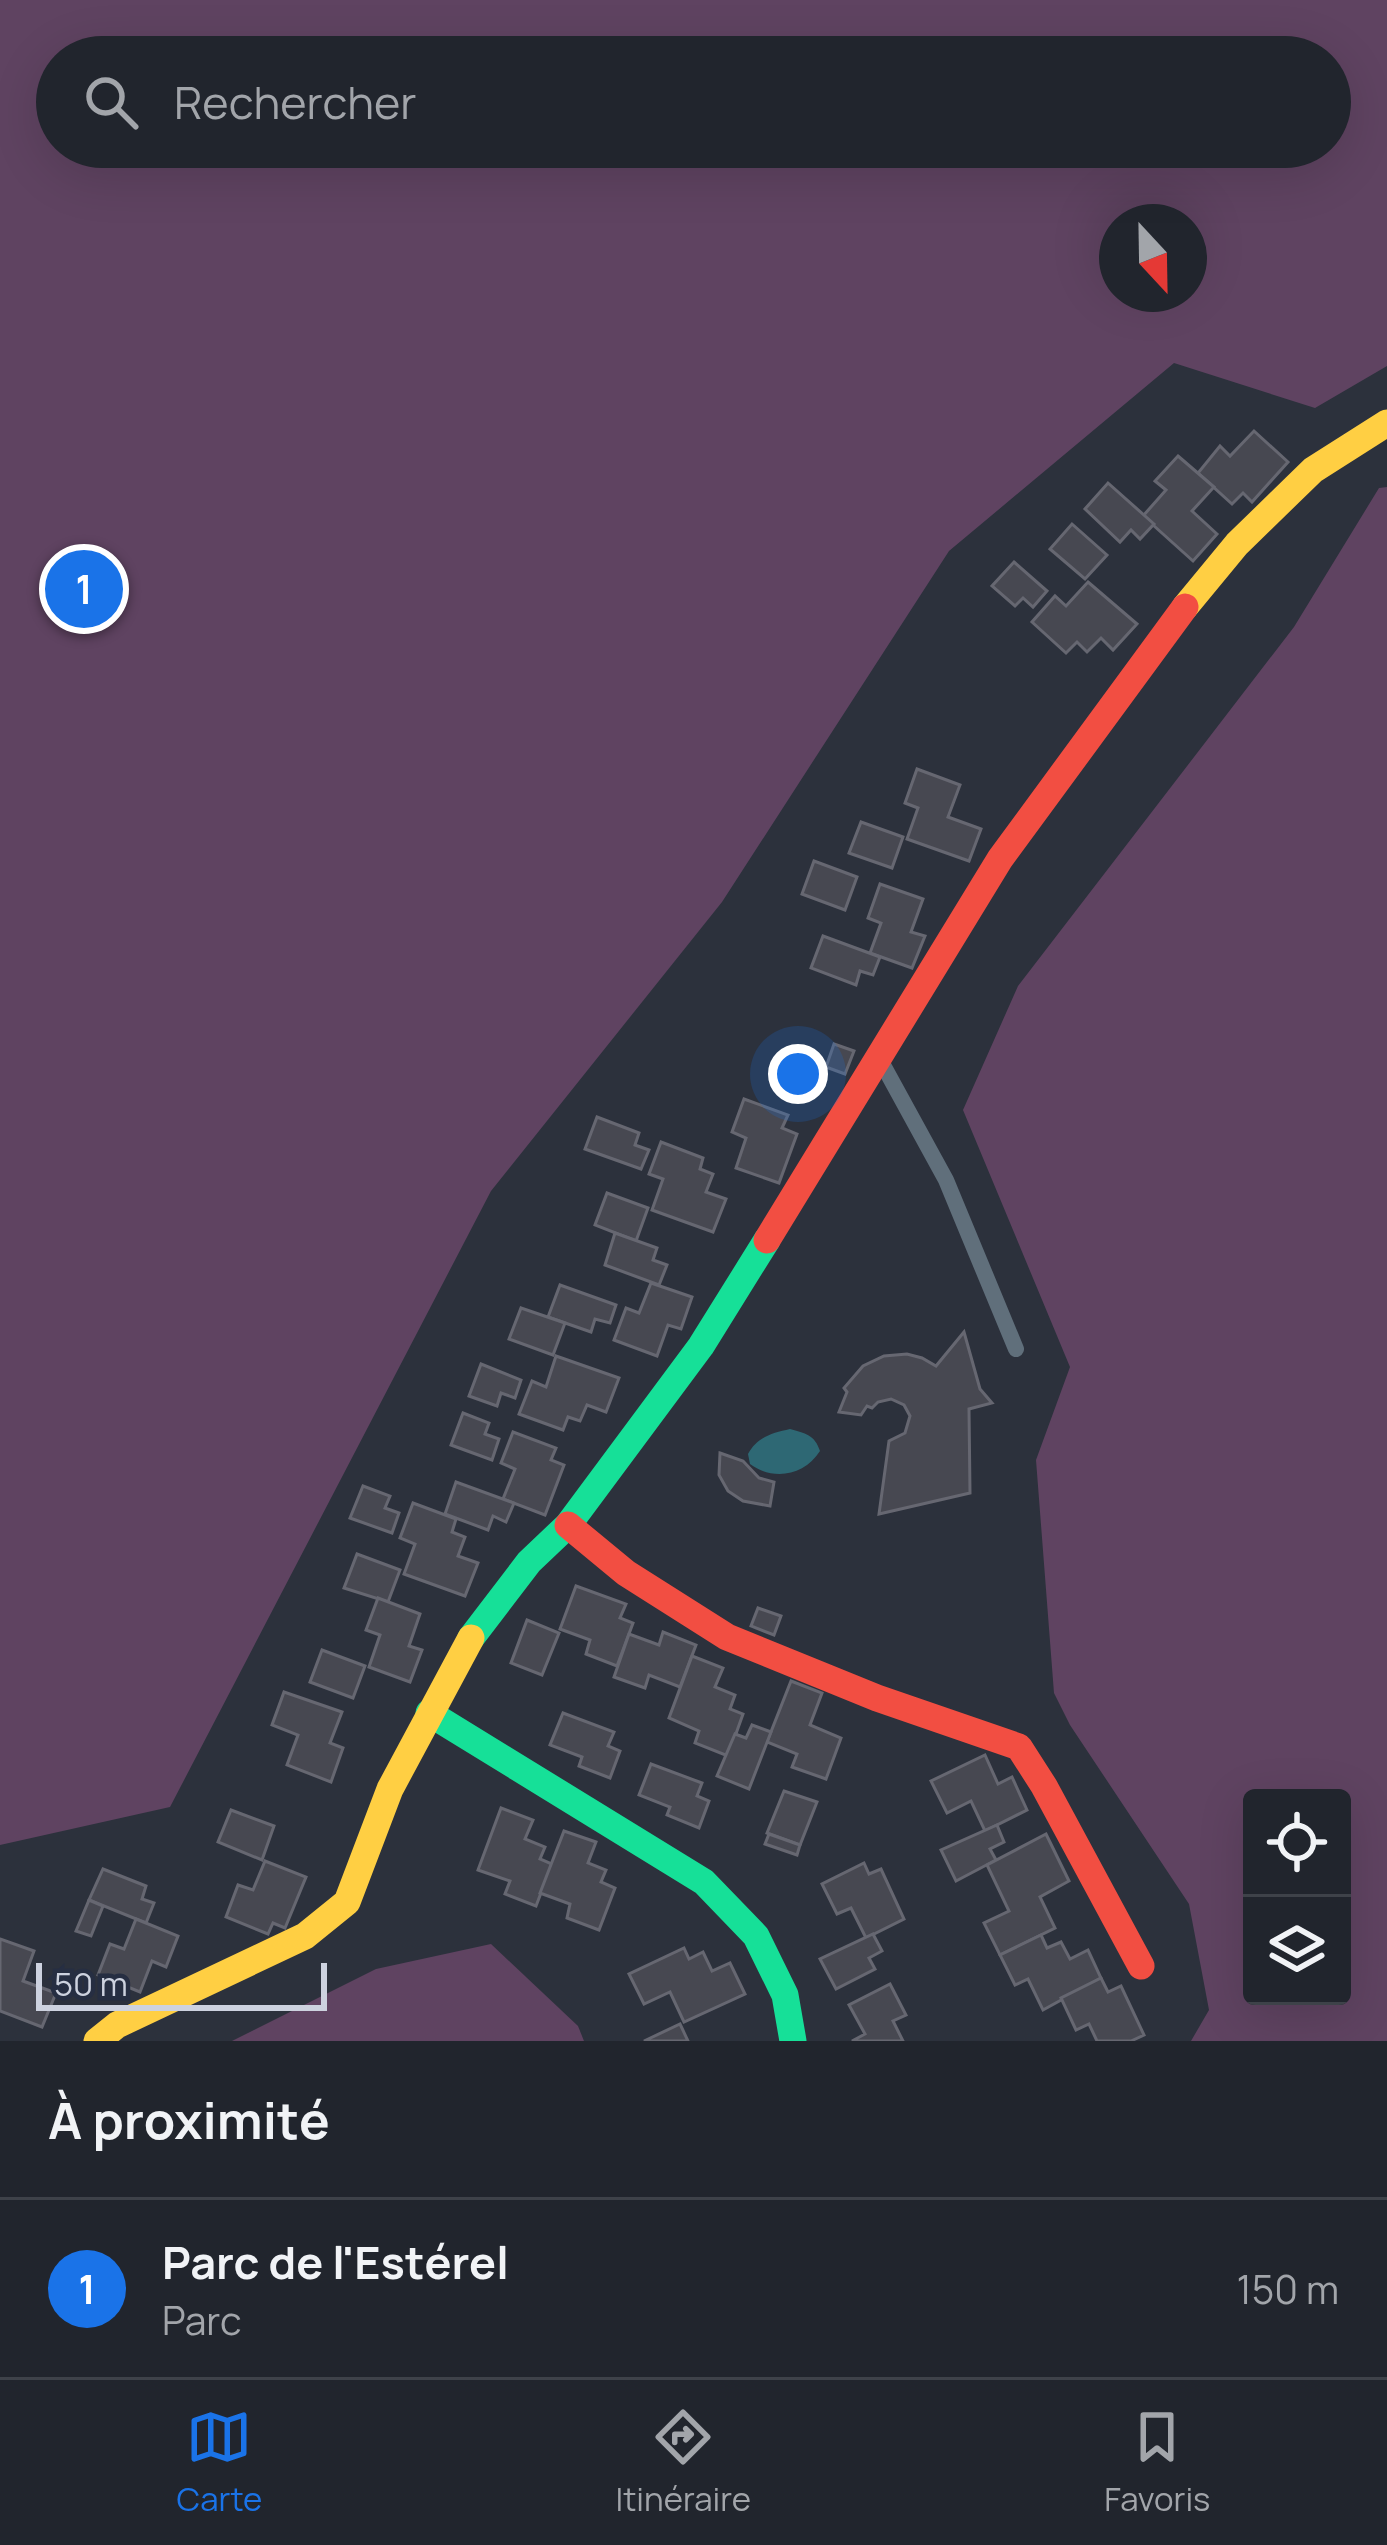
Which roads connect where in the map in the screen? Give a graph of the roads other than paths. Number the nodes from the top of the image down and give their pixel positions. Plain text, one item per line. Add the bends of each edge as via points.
1 (1387, 423) edge
2 (880, 1059) junction
3 (1016, 1349) dead end
4 (568, 1525) junction
5 (429, 1713) junction
6 (1141, 1966) dead end
7 (97, 2041) edge
8 (793, 2041) edge

1 - 2 street via 1313,470 1169,626 1000,859
2 - 3 lane via 946,1180
2 - 4 street via 700,1346
4 - 5 street via 475,1631
4 - 6 street via 727,1637 1019,1747
5 - 7 street via 346,1902 305,1936
5 - 8 street via 704,1882 756,1936 785,1995

